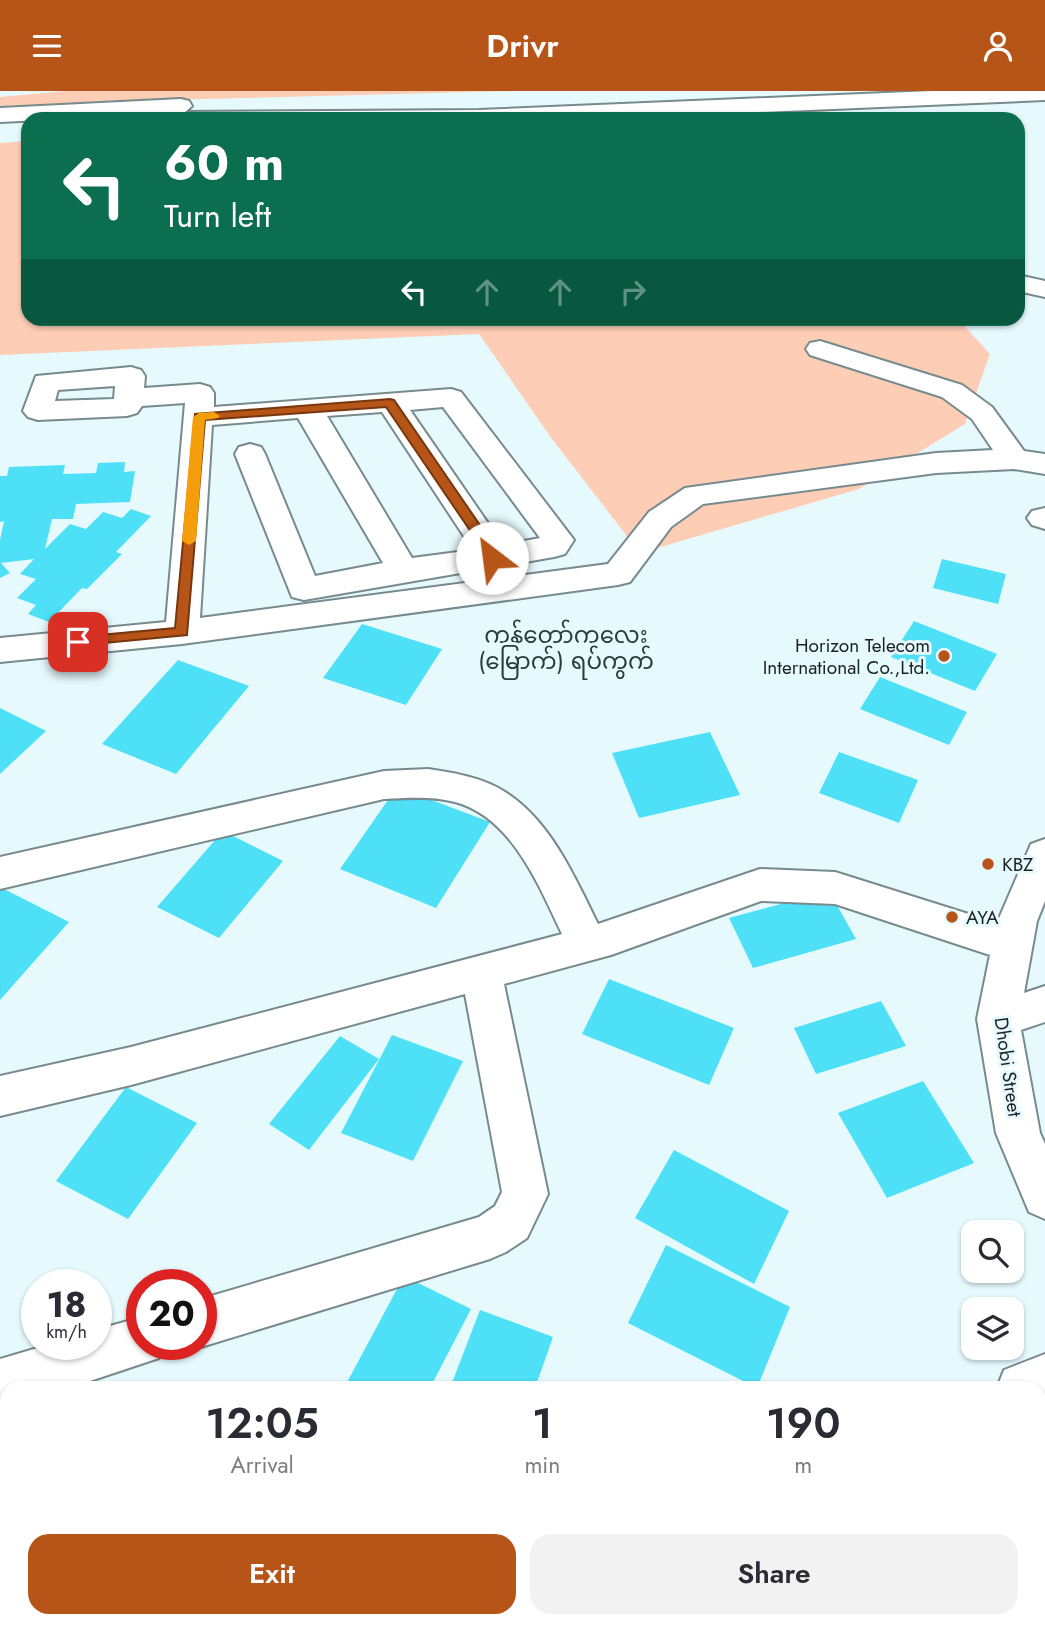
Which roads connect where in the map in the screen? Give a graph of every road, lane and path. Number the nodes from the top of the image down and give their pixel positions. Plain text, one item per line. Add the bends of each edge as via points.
1 (708, 91) edge
2 (1045, 93) edge
3 (57, 112) edge
4 (597, 112) edge
5 (21, 114) edge
6 (0, 115) edge
7 (21, 128) edge
8 (0, 130) edge
9 (1025, 285) edge
10 (1045, 289) edge
11 (820, 349) dead end
12 (128, 398) dead end
13 (390, 403) junction
14 (305, 408) junction
15 (199, 417) junction
16 (250, 454) dead end
17 (1030, 462) edge
18 (492, 558) junction
19 (404, 570) junction
20 (182, 632) junction
21 (0, 650) edge
22 (1045, 855) edge
23 (0, 873) edge
24 (588, 945) junction
25 (1012, 946) junction
26 (482, 974) junction
27 (1045, 1004) edge
28 (998, 1019) junction
29 (0, 1096) edge
30 (1045, 1197) edge
31 (217, 1318) edge
32 (126, 1346) edge
33 (10, 1381) edge

1 - 3 street
2 - 4 street
5 - 6 street
7 - 8 street
9 - 10 street
11 - 17 street via 952,391 982,413
12 - 15 street via 200,393
13 - 14 street
13 - 18 street
13 - 18 street via 451,398 558,540 554,546
14 - 15 street
14 - 19 street
15 - 20 street
16 - 19 street via 304,589
17 - 20 street via 856,471 696,495 672,506 618,574
18 - 19 street
20 - 21 street
22 - 25 street, Dhobi Street via 1017,921
23 - 24 street via 384,785 441,783 478,793 511,816 542,853
24 - 25 street via 760,885 835,888
24 - 26 street
25 - 28 street, Dhobi Street
26 - 29 street
26 - 31 street via 525,1194 511,1223 490,1236
27 - 28 street
28 - 30 street, Dhobi Street via 1018,1133
32 - 33 street

